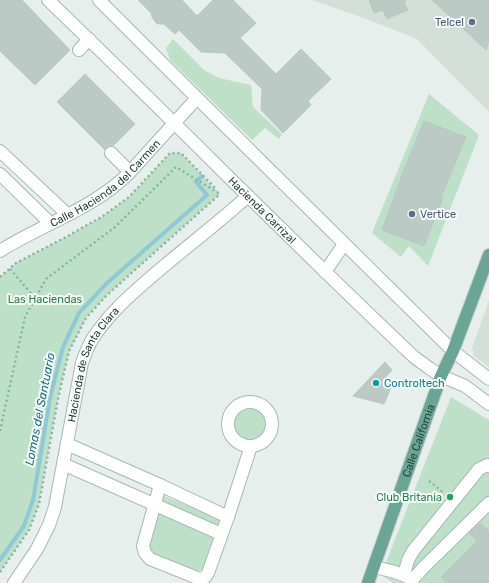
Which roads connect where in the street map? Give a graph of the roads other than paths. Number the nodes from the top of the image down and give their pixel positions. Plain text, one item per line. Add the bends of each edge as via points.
1 (48, 0) edge
2 (99, 0) edge
3 (89, 39) junction
4 (79, 50) dead end
5 (196, 98) junction
6 (175, 123) junction
7 (0, 151) edge
8 (111, 153) dead end
9 (130, 172) junction
10 (0, 174) edge
11 (248, 196) junction
12 (68, 215) junction
13 (50, 223) junction
14 (344, 244) junction
15 (0, 251) edge
16 (489, 255) edge
17 (325, 272) junction
18 (454, 351) junction
19 (441, 376) junction
20 (489, 379) edge
21 (489, 404) edge
22 (67, 444) junction
23 (251, 446) dead end
24 (63, 464) junction
25 (489, 466) edge
26 (160, 485) junction
27 (154, 503) junction
28 (489, 503) edge
29 (228, 517) junction
30 (221, 534) junction
31 (375, 567) junction
32 (412, 579) edge
33 (14, 583) edge
34 (368, 583) edge

1 - 3 street, Hacienda Carrizal
2 - 5 street
3 - 4 street
3 - 6 street, Hacienda Carrizal
5 - 6 street, Calle Hacienda del Carmen
5 - 14 street
6 - 9 street, Calle Hacienda del Carmen
6 - 11 street, Hacienda Carrizal
7 - 12 street
8 - 9 street
9 - 12 street, Calle Hacienda del Carmen via 89,204
10 - 13 street
11 - 17 street, Hacienda Carrizal
11 - 22 street, Hacienda de Santa Clara via 130,295 92,339 82,363
12 - 13 street, Calle Hacienda del Carmen
13 - 15 street, Calle Hacienda del Carmen
14 - 17 street
14 - 18 street
16 - 18 main road, Calle California
17 - 19 street, Hacienda Carrizal via 414,357
18 - 19 main road, Calle California
18 - 20 street
19 - 21 street, Hacienda Carrizal via 466,386
19 - 31 main road, Calle California
22 - 24 street, Hacienda de Santa Clara
22 - 26 street
23 - 29 street
24 - 27 street
24 - 33 street, Hacienda de Santa Clara via 55,507 48,525 37,548
25 - 32 street via 478,469 413,551 408,560
26 - 27 street
26 - 29 street
27 - 30 street
27 - 30 street via 143,546 144,553 150,559 202,579 207,576
28 - 32 street
29 - 30 street
31 - 32 street
31 - 34 main road, Calle California

